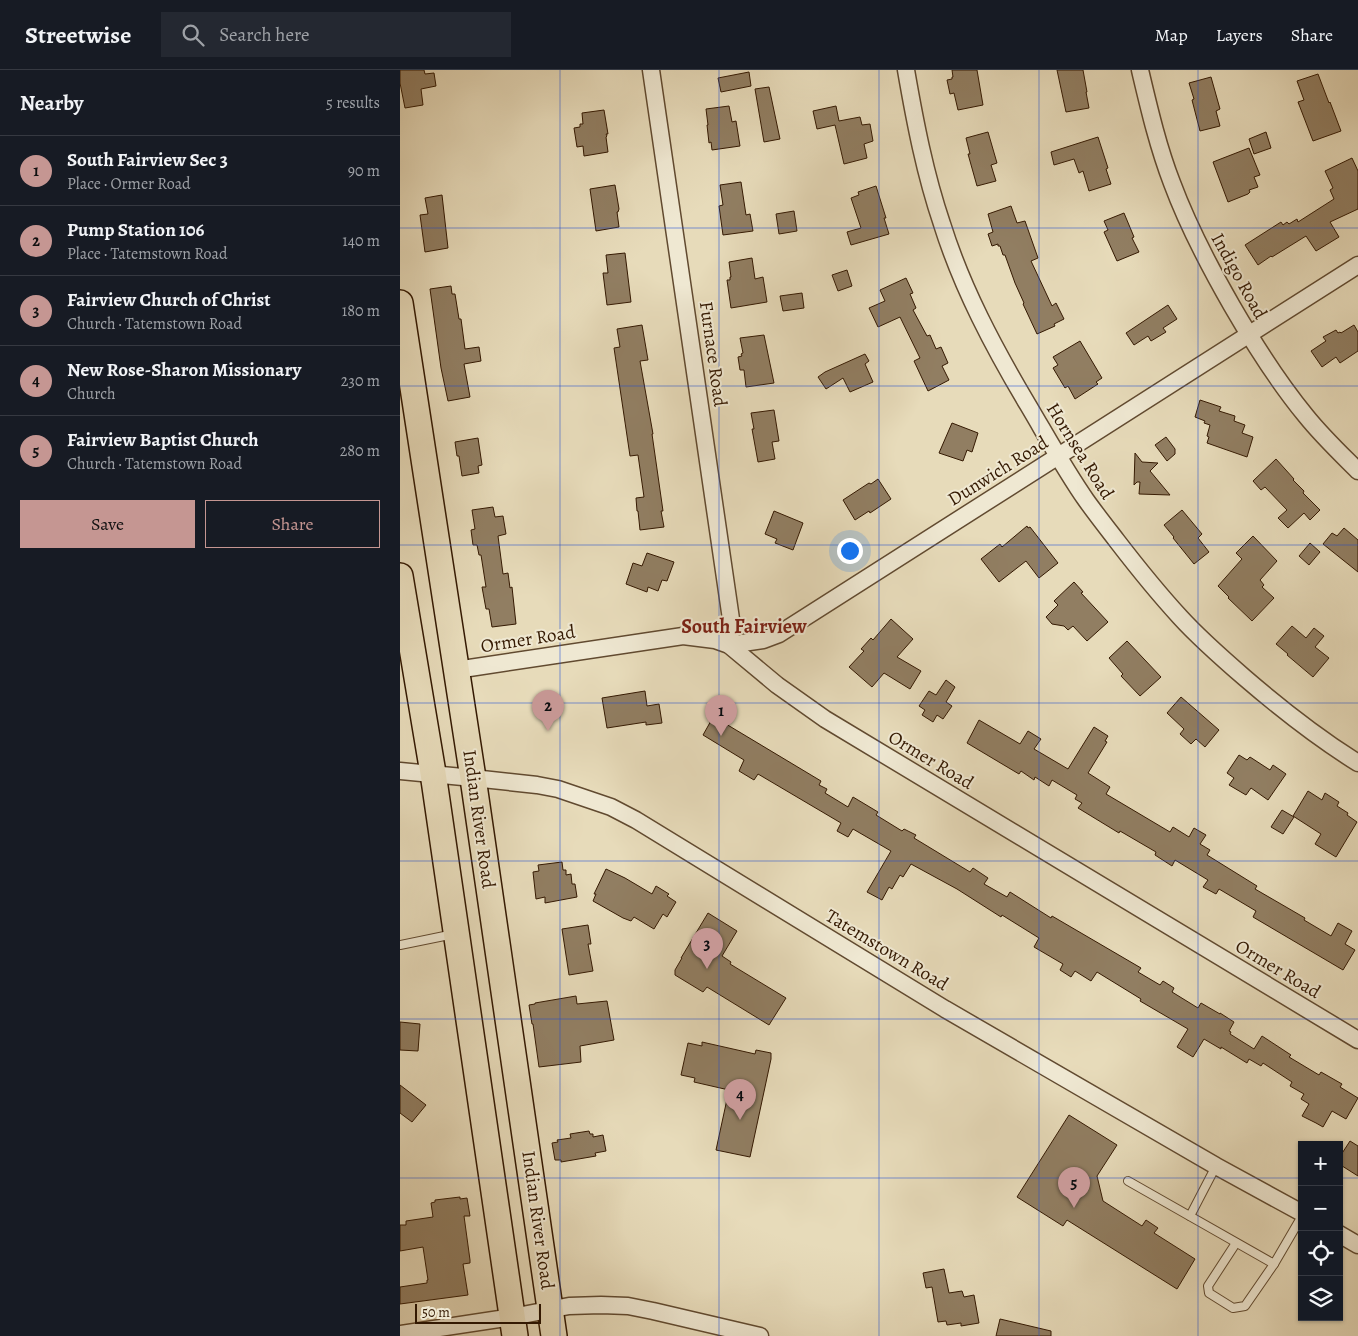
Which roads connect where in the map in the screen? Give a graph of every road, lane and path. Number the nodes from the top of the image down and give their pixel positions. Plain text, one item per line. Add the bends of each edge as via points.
1 (651, 70) edge
2 (906, 70) edge
3 (1140, 70) edge
4 (1358, 265) edge
5 (400, 303) edge
6 (1248, 334) junction
7 (1058, 457) junction
8 (1358, 471) edge
9 (400, 576) edge
10 (729, 645) junction
11 (456, 670) junction
12 (1358, 763) edge
13 (400, 771) edge
14 (433, 773) junction
15 (473, 778) junction
16 (456, 933) junction
17 (400, 945) edge
18 (1358, 1040) edge
19 (1216, 1166) junction
20 (1128, 1182) dead end
21 (1298, 1213) edge
22 (1190, 1216) junction
23 (1298, 1222) edge
24 (1343, 1236) edge
25 (1236, 1243) junction
26 (1358, 1245) edge
27 (1274, 1264) junction
28 (551, 1310) junction
29 (513, 1326) edge
30 (400, 1334) edge
31 (554, 1336) edge
32 (760, 1336) edge

1 - 10 street, Furnace Road via 732,626
2 - 7 street, Hornsea Road via 933,196 965,286 998,352
3 - 6 street, Indigo Road via 1171,182 1191,230
4 - 6 street, Dunwich Road
5 - 11 main road, Indian River Road
6 - 7 street, Dunwich Road
6 - 8 street, Indigo Road via 1306,417
7 - 10 street, Dunwich Road via 778,634 763,640
7 - 12 street, Hornsea Road via 1087,502 1139,570 1213,651 1276,705
9 - 14 main road, Indian River Road
10 - 11 street, Ormer Road via 684,636
10 - 18 street, Ormer Road via 825,719
11 - 15 main road, Indian River Road
13 - 14 street, Tatemstown Road
14 - 15 street, Tatemstown Road
14 - 16 main road, Indian River Road
15 - 19 street, Tatemstown Road via 558,789 611,807 636,820 945,1009
15 - 28 main road, Indian River Road
16 - 17 lane
16 - 29 main road, Indian River Road
19 - 21 street, Tatemstown Road
19 - 22 lane
20 - 22 lane
22 - 25 lane
23 - 27 lane
24 - 26 street
25 - 27 lane
25 - 27 lane via 1208,1286 1209,1293 1234,1308 1245,1306
28 - 29 street
28 - 31 main road, Indian River Road
28 - 32 street via 569,1306 628,1306
29 - 30 street

